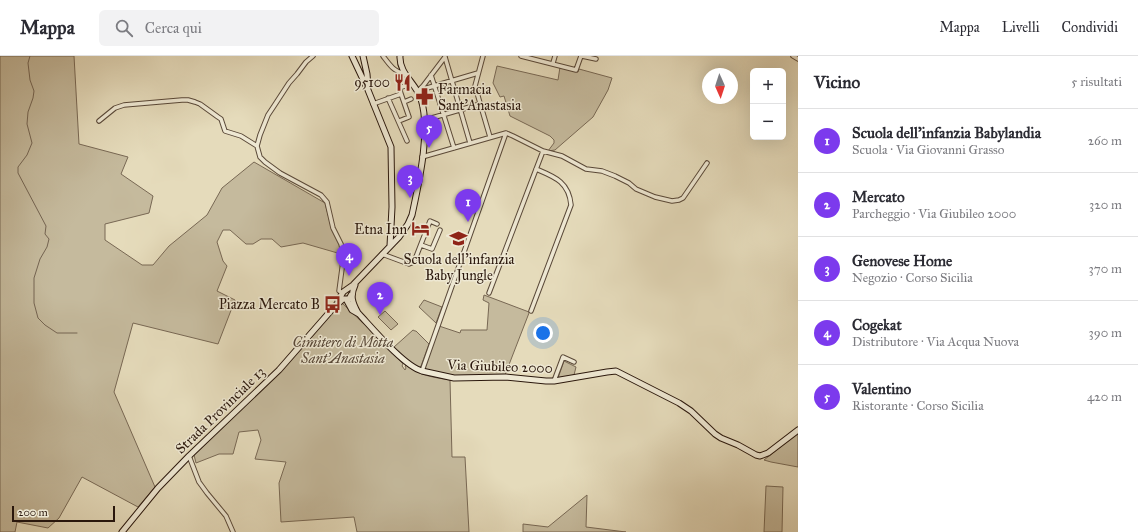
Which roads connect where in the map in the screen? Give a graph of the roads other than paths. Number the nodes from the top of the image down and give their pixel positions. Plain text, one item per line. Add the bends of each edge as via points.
1 (313, 56) edge
2 (352, 56) edge
3 (363, 56) edge
4 (383, 56) edge
5 (400, 56) edge
6 (482, 56) edge
7 (521, 56) edge
8 (555, 56) edge
9 (582, 56) edge
10 (793, 56) edge
11 (445, 57) edge
12 (529, 57) edge
13 (596, 59) dead end
14 (798, 59) edge
15 (553, 63) junction
16 (404, 73) junction
17 (367, 74) junction
18 (478, 74) junction
19 (431, 75) junction
20 (362, 78) junction
21 (452, 82) junction
22 (405, 86) dead end
23 (435, 87) junction
24 (368, 90) junction
25 (417, 91) junction
26 (401, 94) junction
27 (388, 98) junction
28 (411, 99) dead end
29 (404, 102) junction
30 (373, 104) junction
31 (480, 104) junction
32 (460, 110) junction
33 (444, 114) junction
34 (425, 120) junction
35 (99, 121) dead end
36 (399, 121) junction
37 (506, 133) junction
38 (490, 137) junction
39 (407, 141) dead end
40 (470, 143) junction
41 (257, 146) junction
42 (454, 148) junction
43 (543, 151) junction
44 (422, 157) junction
45 (707, 163) dead end
46 (536, 169) junction
47 (437, 224) dead end
48 (440, 230) dead end
49 (421, 245) junction
50 (390, 246) junction
51 (382, 254) junction
52 (358, 280) junction
53 (489, 293) dead end
54 (344, 294) junction
55 (351, 294) junction
56 (330, 311) junction
57 (532, 311) dead end
58 (359, 314) junction
59 (574, 362) dead end
60 (422, 371) junction
61 (554, 381) junction
62 (798, 430) edge
63 (189, 456) junction
64 (122, 532) edge
65 (233, 532) edge

1 - 41 street via 289,83 268,115
2 - 20 street
3 - 17 street
4 - 16 street via 393,68
5 - 16 street
6 - 18 street
7 - 12 street
8 - 15 street
9 - 13 street
9 - 15 street via 576,70
10 - 14 street
11 - 19 street
11 - 21 street
12 - 15 street
16 - 25 street
17 - 20 street
17 - 24 street
18 - 21 street
18 - 31 street via 475,86
19 - 23 street
19 - 25 street
20 - 24 street
21 - 23 street
21 - 32 street
22 - 26 street via 399,88
23 - 25 street
23 - 33 street
24 - 30 street
25 - 34 street
26 - 27 street
26 - 29 street
27 - 30 street
27 - 36 street
28 - 29 street
29 - 36 street via 409,117
30 - 50 street via 392,152
31 - 32 street
31 - 38 street
32 - 33 street
32 - 40 street
33 - 34 street
33 - 42 street
34 - 44 street
35 - 41 street via 115,108 124,105 188,100 200,104 218,116 225,132 241,136
36 - 39 street
37 - 38 street
37 - 43 street
37 - 60 street
38 - 40 street
40 - 42 street
41 - 54 street via 264,162 299,185 321,195 328,202 333,228 343,252
42 - 44 street
43 - 45 street via 562,156 586,169 615,176 649,195 672,201 683,198
43 - 46 street
44 - 50 street via 410,219
46 - 53 street
46 - 57 street via 559,180 568,192 571,206
47 - 49 street via 430,222
48 - 49 street via 432,249
49 - 51 street via 412,263 409,264
50 - 51 street
51 - 52 street
52 - 54 street
52 - 55 street
54 - 55 street via 350,298
54 - 56 street, Strada Provinciale 13
54 - 56 street via 337,297
54 - 58 street, Via Giubileo 2000 via 352,310
55 - 58 street
56 - 63 street, Strada Provinciale 13 via 279,370
58 - 60 street, Via Giubileo 2000 via 408,363
59 - 61 street via 563,357
60 - 61 street, Via Giubileo 2000 via 454,378 506,377
61 - 62 street, Via Giubileo 2000 via 616,371 679,403 721,438 760,456 768,453
63 - 64 street, Strada Provinciale 13 via 158,488
63 - 65 street via 199,482 223,513

